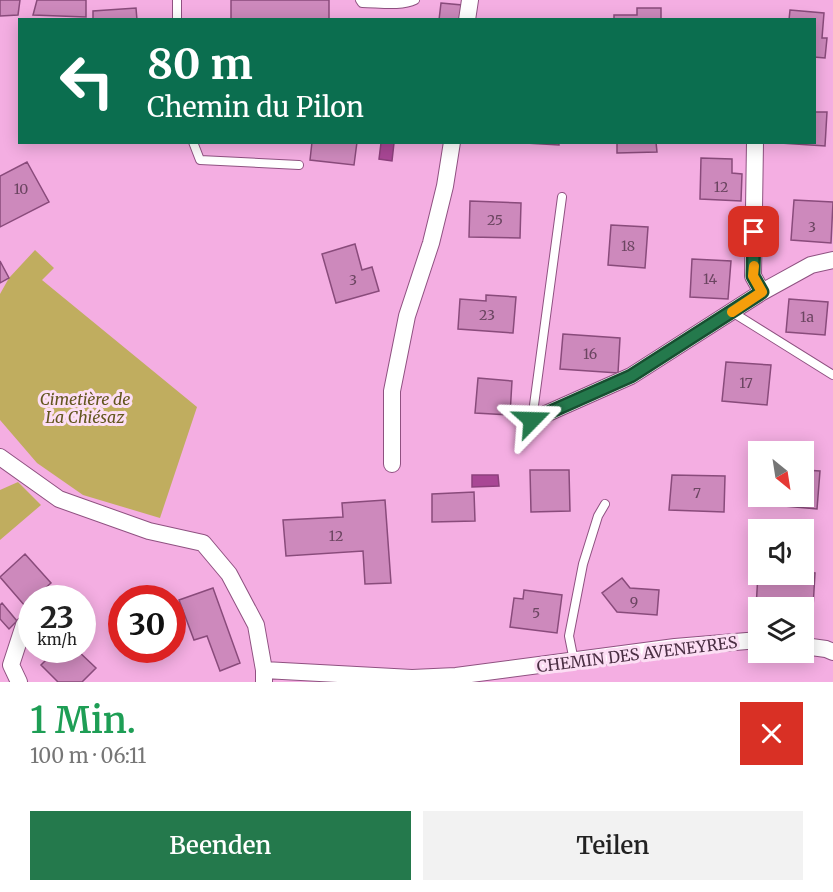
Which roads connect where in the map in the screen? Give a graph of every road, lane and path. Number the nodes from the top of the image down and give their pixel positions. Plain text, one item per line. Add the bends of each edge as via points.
1 (177, 0) edge
2 (360, 0) edge
3 (415, 0) edge
4 (470, 0) edge
5 (177, 18) edge
6 (467, 18) edge
7 (194, 144) edge
8 (452, 144) edge
9 (755, 144) edge
10 (299, 165) dead end
11 (562, 197) dead end
12 (833, 260) edge
13 (762, 292) junction
14 (732, 312) junction
15 (833, 375) edge
16 (532, 420) joint
17 (0, 457) edge
18 (392, 464) dead end
19 (605, 504) dead end
20 (748, 641) edge
21 (18, 643) edge
22 (814, 647) edge
23 (833, 652) edge
24 (574, 661) junction
25 (264, 676) edge
26 (19, 682) edge

1 - 5 lane
2 - 3 lane
4 - 6 street
7 - 10 lane via 200,160
8 - 18 street via 443,198 407,316 392,391
9 - 13 street via 753,276
11 - 16 lane
12 - 13 street via 811,265
13 - 14 street
14 - 15 lane
14 - 16 street via 631,376
17 - 25 street via 59,499 149,531 203,543 229,574 256,625
19 - 24 lane via 583,564 569,636
20 - 24 street, CHEMIN DES AVENEYRES
21 - 26 street via 11,665
22 - 23 street
24 - 25 street, CHEMIN DES AVENEYRES via 456,676

